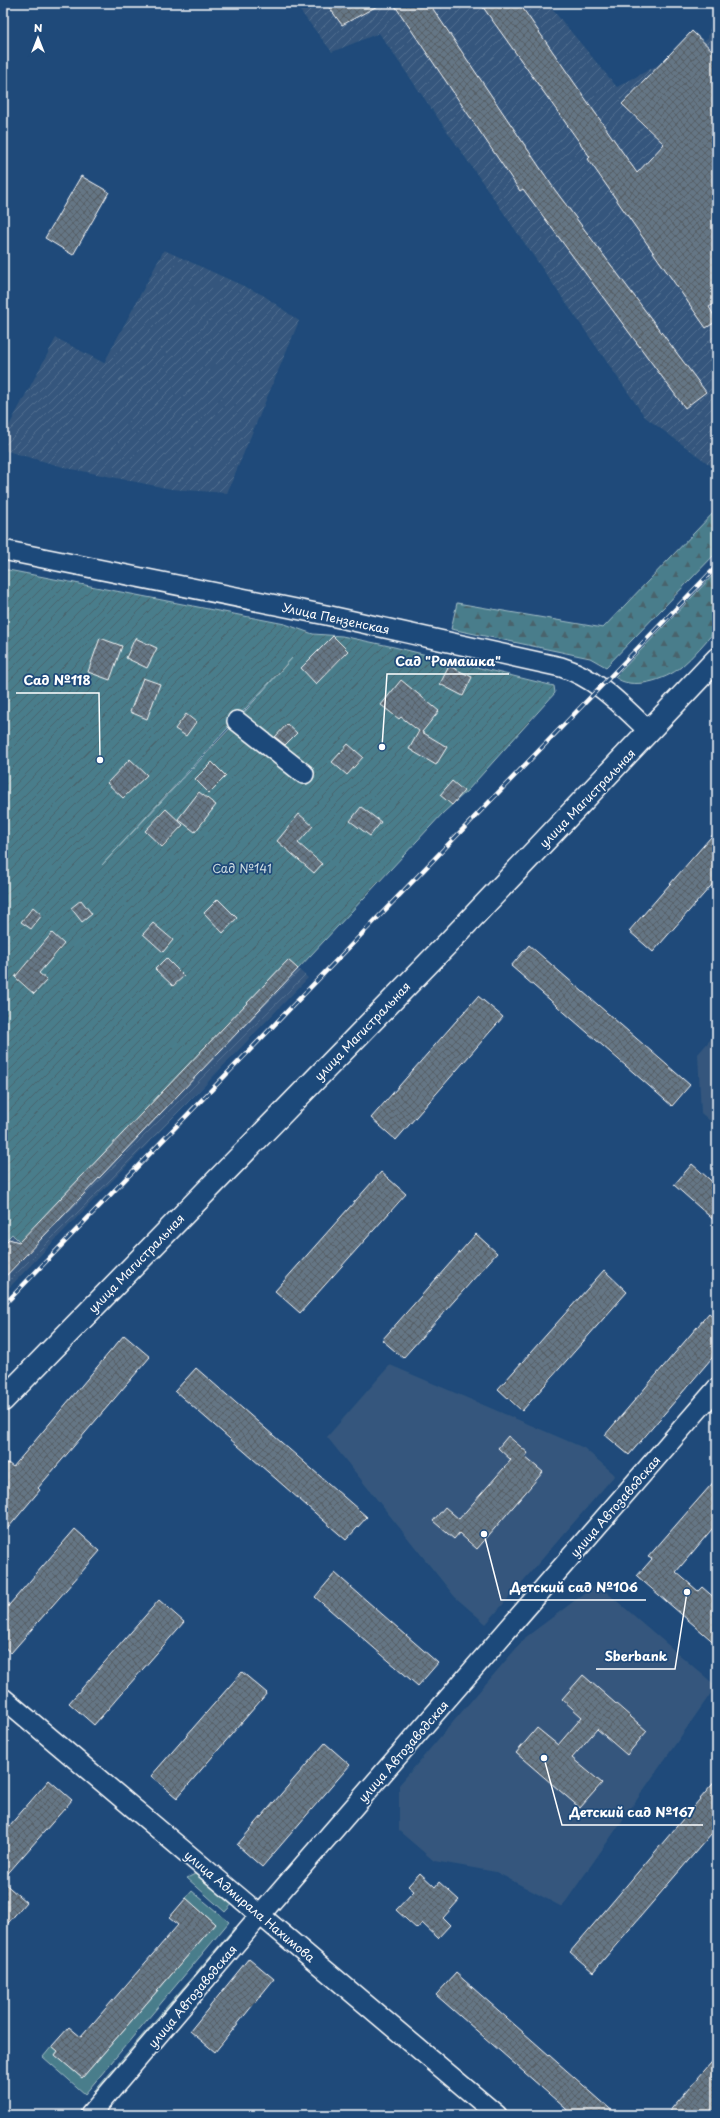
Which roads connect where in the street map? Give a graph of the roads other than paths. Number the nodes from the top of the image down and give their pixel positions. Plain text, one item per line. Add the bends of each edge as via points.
1 (3, 550) edge
2 (717, 659) edge
3 (237, 721) dead end
4 (649, 731) junction
5 (304, 774) dead end
6 (717, 1388) edge
7 (3, 1400) edge
8 (3, 1698) edge
9 (261, 1914) junction
10 (90, 2115) edge
11 (497, 2115) edge

1 - 4 street, Улица Пензенская via 326,615 561,667 600,686
2 - 4 main road, улица Магистральная
3 - 5 street
4 - 7 main road, улица Магистральная via 446,946
6 - 9 street, улица Автозаводская
8 - 9 street, улица Адмирала Нахимова
9 - 10 street, улица Автозаводская
9 - 11 street, улица Адмирала Нахимова

